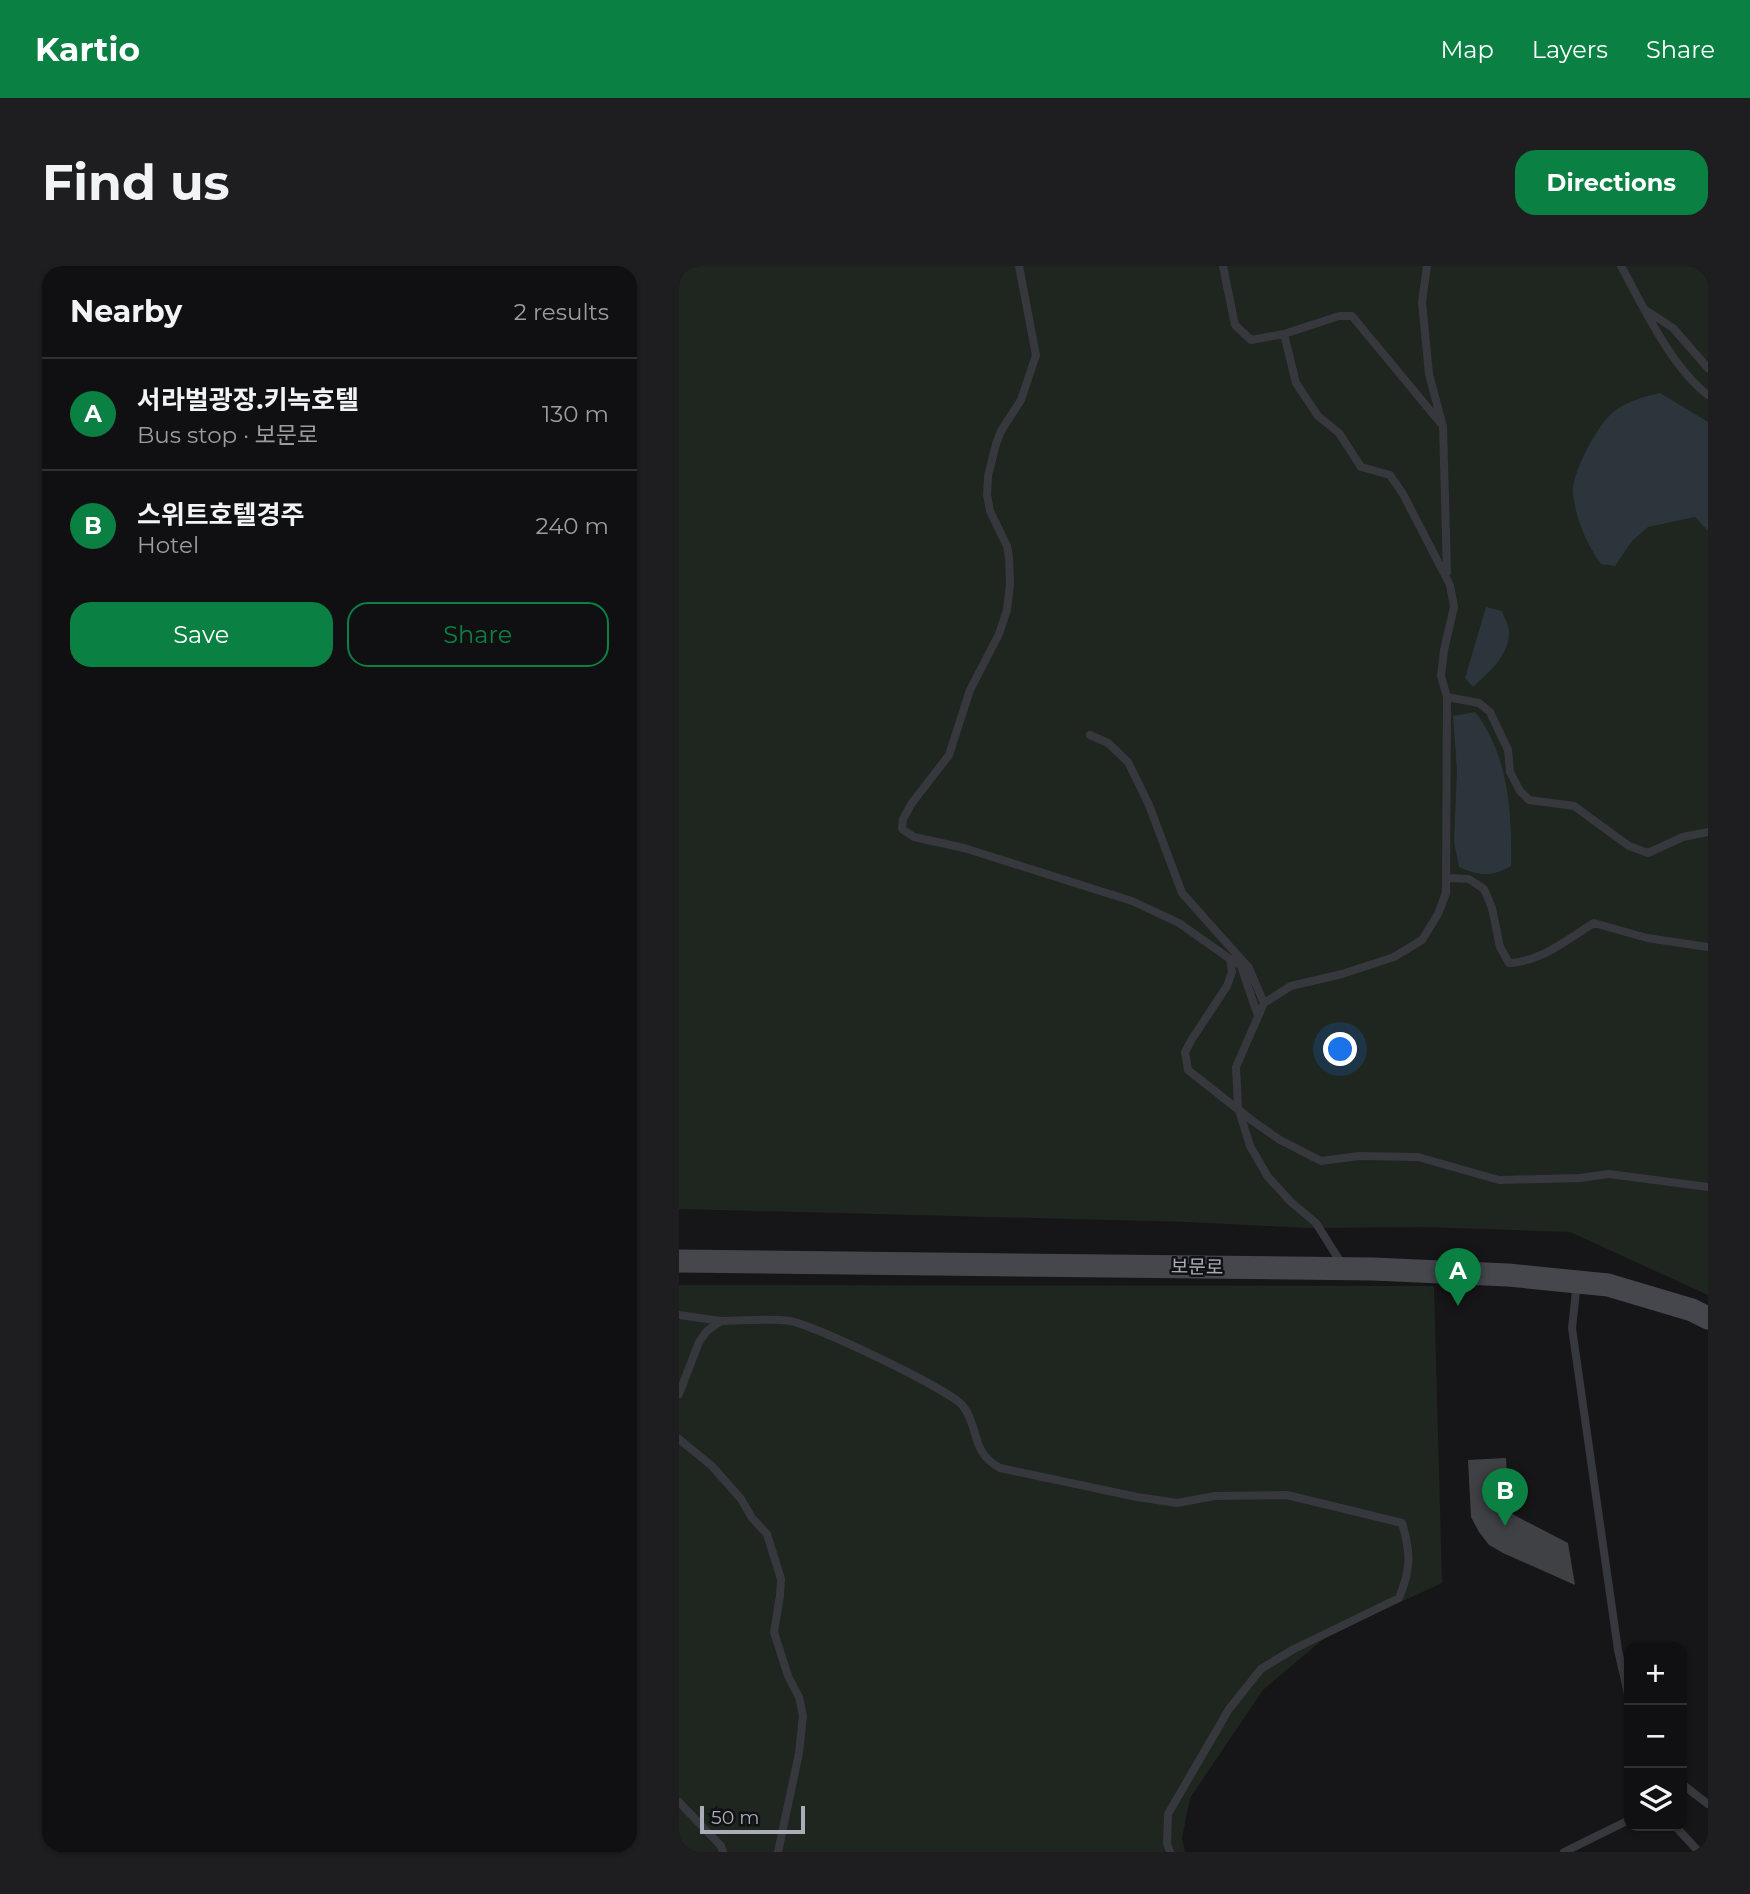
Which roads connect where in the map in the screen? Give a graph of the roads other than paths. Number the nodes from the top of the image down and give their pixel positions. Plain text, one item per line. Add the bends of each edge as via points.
1 (1019, 266) edge
2 (1223, 266) edge
3 (1427, 266) edge
4 (1621, 266) edge
5 (1645, 309) junction
6 (1284, 334) junction
7 (1708, 368) edge
8 (1708, 395) edge
9 (1443, 426) junction
10 (1447, 579) junction
11 (1447, 697) junction
12 (1090, 734) dead end
13 (1708, 832) edge
14 (1447, 878) junction
15 (1708, 947) edge
16 (1230, 959) junction
17 (1264, 1003) junction
18 (1258, 1016) junction
19 (1238, 1107) junction
20 (1708, 1187) edge
21 (679, 1261) edge
22 (1344, 1268) junction
23 (1577, 1281) junction
24 (679, 1315) edge
25 (1708, 1318) edge
26 (721, 1321) junction
27 (679, 1394) edge
28 (679, 1439) edge
29 (1624, 1676) edge
30 (1687, 1789) edge
31 (679, 1802) edge
32 (1708, 1804) edge
33 (1624, 1822) edge
34 (1680, 1831) edge
35 (723, 1852) edge
36 (778, 1852) edge
37 (1170, 1852) edge
38 (1564, 1852) edge
39 (1699, 1852) edge

1 - 16 lane via 1036,355 1021,400 996,444 987,495 1009,557 1007,610 971,690 949,755 912,803 902,829 914,837 964,848 1132,901 1179,923
2 - 6 lane via 1235,325 1251,340
3 - 9 lane via 1422,302 1429,374
4 - 5 lane
5 - 7 lane via 1673,328
5 - 8 lane via 1665,344
6 - 9 lane via 1352,316
6 - 10 lane via 1296,383 1361,467 1390,475
9 - 10 lane
10 - 11 lane via 1454,607 1441,676
11 - 13 lane via 1479,703 1490,712 1508,750 1510,772 1529,800 1574,806 1629,846 1649,853 1683,837
11 - 14 lane
12 - 17 lane via 1128,762 1182,893 1249,968
14 - 15 lane via 1469,879 1484,889 1509,963 1551,951 1594,923 1647,938
14 - 17 lane via 1447,893 1422,940 1394,957 1291,986
16 - 18 lane via 1241,966
16 - 19 lane via 1227,986 1185,1052 1188,1070
17 - 18 lane
18 - 19 lane via 1236,1067
19 - 20 lane via 1280,1140 1321,1161 1418,1157 1499,1180 1609,1174
19 - 22 lane via 1250,1146 1268,1177 1316,1223
21 - 22 street, 보문로
22 - 23 street, 보문로
23 - 25 street, 보문로 via 1636,1292
23 - 29 lane via 1572,1328
24 - 26 lane
26 - 27 lane via 699,1342
26 - 37 lane via 791,1321 903,1369 963,1405 980,1450 1000,1468 1177,1503 1215,1496 1287,1495 1402,1523 1409,1546 1409,1571 1399,1598 1261,1669 1229,1709 1168,1814
28 - 36 lane via 712,1466 767,1534 781,1579 774,1632 803,1716
30 - 32 lane
31 - 35 lane
33 - 38 lane
34 - 39 lane

